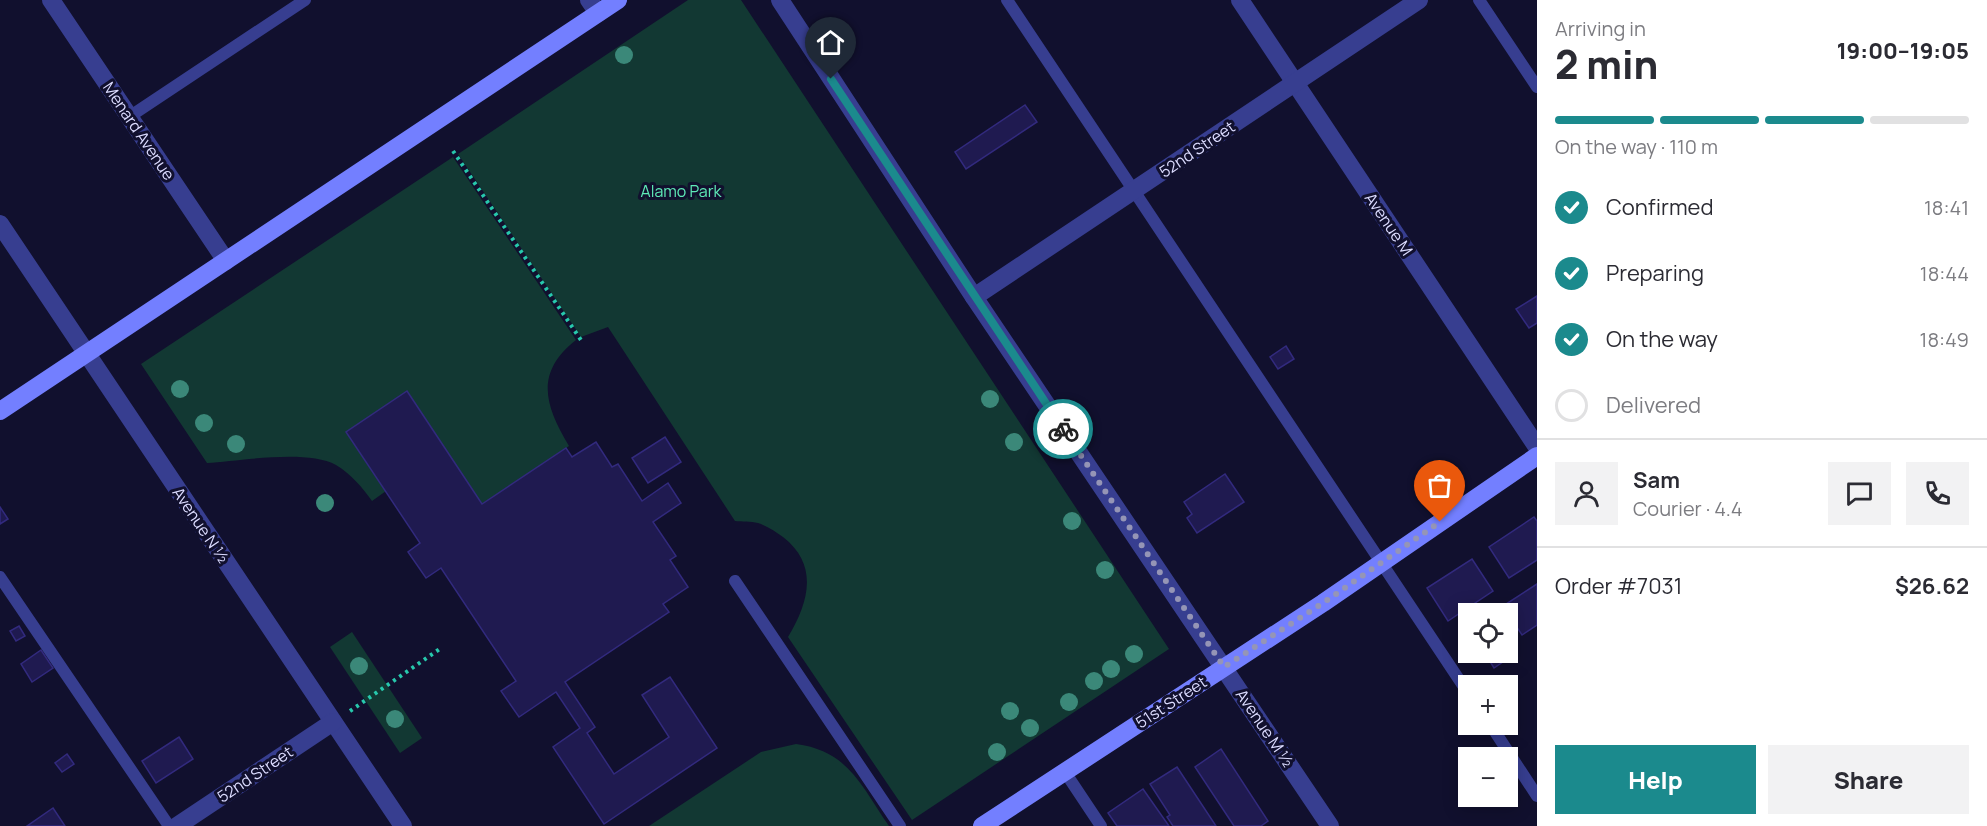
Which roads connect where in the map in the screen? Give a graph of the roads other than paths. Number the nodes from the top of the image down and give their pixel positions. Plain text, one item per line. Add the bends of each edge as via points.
1 (51, 0) edge
2 (305, 0) edge
3 (618, 0) edge
4 (780, 0) edge
5 (1008, 0) edge
6 (1240, 0) edge
7 (1419, 0) edge
8 (1479, 0) edge
9 (593, 7) edge
10 (1295, 83) junction
11 (1537, 87) edge
12 (129, 117) junction
13 (1134, 190) junction
14 (0, 224) edge
15 (226, 261) junction
16 (974, 297) junction
17 (86, 353) junction
18 (0, 411) edge
19 (1537, 447) edge
20 (1537, 456) edge
21 (1382, 562) junction
22 (0, 577) edge
23 (735, 581) dead end
24 (1224, 667) junction
25 (1458, 678) edge
26 (333, 722) junction
27 (1497, 735) edge
28 (1065, 772) junction
29 (1537, 796) edge
30 (169, 826) edge
31 (177, 826) edge
32 (403, 826) edge
33 (900, 826) edge
34 (982, 826) edge
35 (1101, 826) edge
36 (1330, 826) edge

1 - 12 street, Menard Avenue
2 - 12 lane
3 - 9 main road
4 - 16 street, Avenue M ½
5 - 13 lane
6 - 10 street, Avenue M
7 - 10 street, 52nd Street
8 - 11 lane
9 - 15 main road
10 - 13 street, 52nd Street
10 - 19 street, Avenue M
12 - 15 street, Menard Avenue
13 - 16 street, 52nd Street
13 - 21 lane
14 - 17 street, Avenue N ½
15 - 17 main road
16 - 24 street, Avenue M ½
17 - 18 main road
17 - 26 street, Avenue N ½
20 - 21 main road, 51st Street
21 - 24 main road, 51st Street
21 - 25 lane
22 - 30 lane
23 - 33 lane
24 - 28 main road, 51st Street
24 - 36 street, Avenue M ½
26 - 31 street, 52nd Street
26 - 32 street, Avenue N ½
27 - 29 lane
28 - 34 main road, 51st Street
28 - 35 lane

